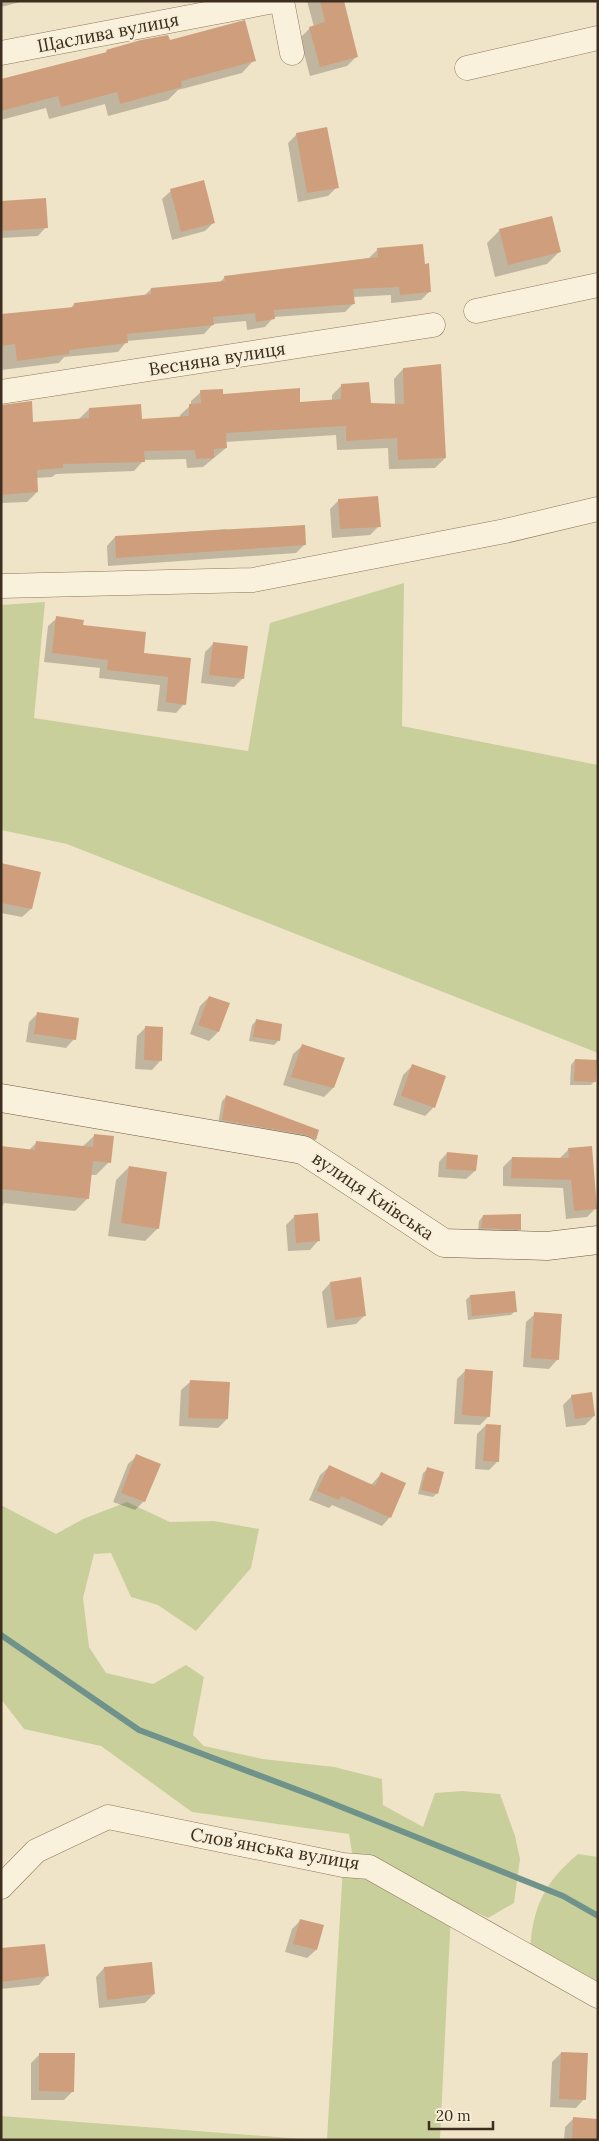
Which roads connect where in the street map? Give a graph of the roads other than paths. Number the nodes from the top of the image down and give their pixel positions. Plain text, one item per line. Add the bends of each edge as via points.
1 (274, 1) edge
2 (282, 1) edge
3 (598, 38) edge
4 (292, 52) dead end
5 (1, 53) edge
6 (466, 68) dead end
7 (598, 285) edge
8 (476, 311) dead end
9 (433, 325) dead end
10 (1, 392) edge
11 (598, 509) edge
12 (1, 586) edge
13 (1, 1098) edge
14 (598, 1240) edge
15 (1, 1887) edge
16 (598, 1996) edge

1 - 5 street, Щаслива вулиця
2 - 4 street
3 - 6 street
7 - 8 street
9 - 10 street, Весняна вулиця
11 - 12 street via 505,531 252,580
13 - 14 street, вулиця Київська via 303,1150 444,1244 547,1246
15 - 16 street, Словʼянська вулиця via 36,1851 108,1817 343,1865 369,1867

